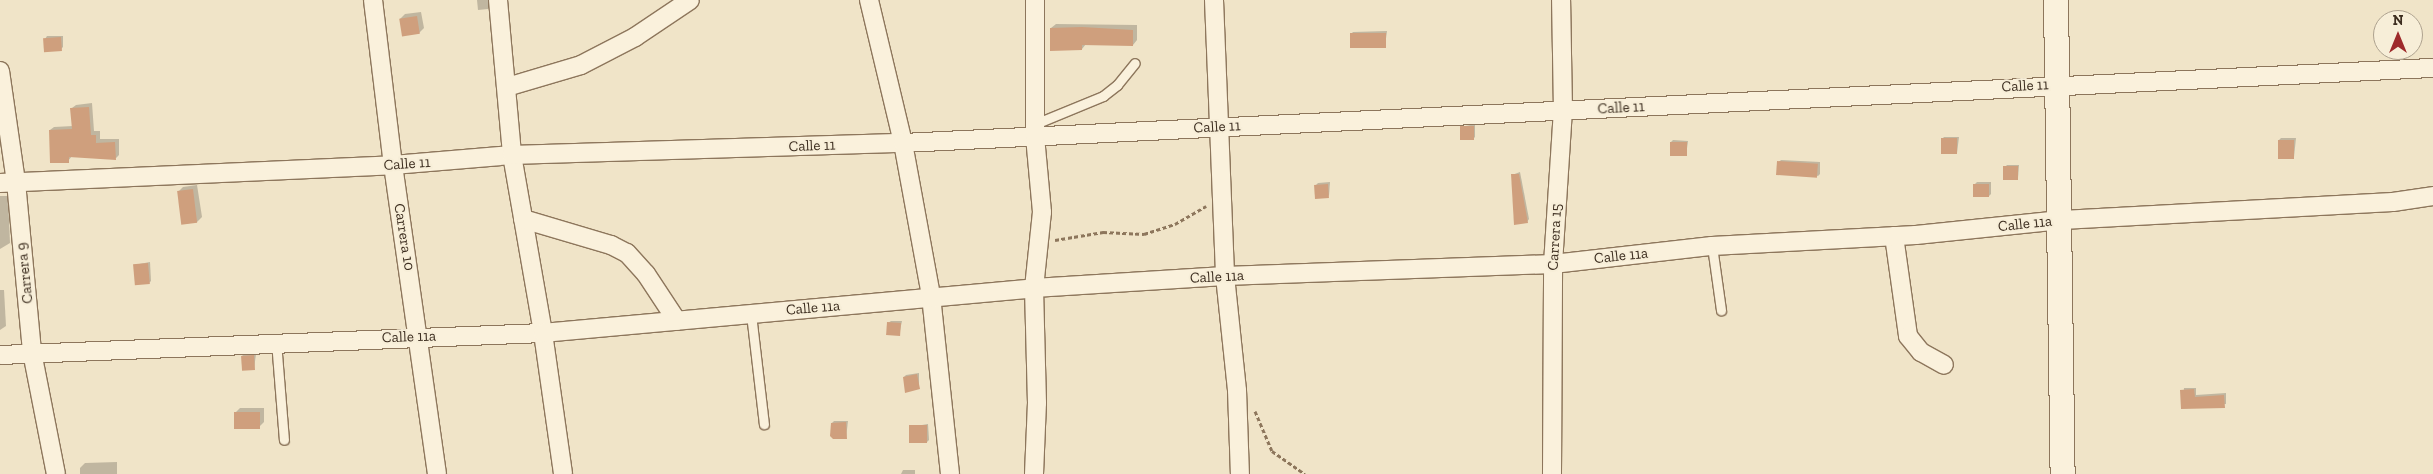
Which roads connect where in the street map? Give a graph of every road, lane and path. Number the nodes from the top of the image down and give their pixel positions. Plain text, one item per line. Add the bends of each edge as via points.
1 (373, 0) edge
2 (498, 0) edge
3 (690, 0) edge
4 (869, 0) edge
5 (1035, 0) edge
6 (1214, 0) edge
7 (1561, 0) edge
8 (2056, 0) edge
9 (1134, 63) dead end
10 (2433, 68) edge
11 (0, 71) edge
12 (2058, 84) junction
13 (507, 87) junction
14 (1563, 111) junction
15 (1220, 127) junction
16 (1035, 130) junction
17 (903, 143) junction
18 (512, 155) junction
19 (393, 165) junction
20 (8, 182) edge
21 (1223, 196) junction
22 (2433, 196) edge
23 (523, 219) junction
24 (2062, 220) junction
25 (1040, 235) junction
26 (1894, 236) junction
27 (1712, 246) junction
28 (1553, 264) junction
29 (1225, 276) junction
30 (1034, 288) junction
31 (931, 296) junction
32 (1722, 310) dead end
33 (751, 314) junction
34 (677, 321) junction
35 (543, 333) junction
36 (419, 336) junction
37 (276, 341) junction
38 (32, 352) junction
39 (0, 355) edge
40 (1944, 365) dead end
41 (1237, 390) junction
42 (764, 424) dead end
43 (284, 440) dead end
44 (56, 474) edge
45 (438, 474) edge
46 (563, 474) edge
47 (950, 474) edge
48 (1034, 474) edge
49 (1240, 474) edge
50 (1305, 474) edge
51 (1552, 474) edge
52 (2063, 474) edge

1 - 19 street, Carrera 10
2 - 13 street
3 - 13 street via 635,37 581,65
4 - 17 street
5 - 16 street
6 - 15 street
7 - 14 street, Carrera 15
8 - 12 street
9 - 16 lane via 1117,85 1102,96
10 - 12 street, Calle 11
11 - 20 street, Carrera 9
12 - 14 street, Calle 11
12 - 24 street
13 - 18 street
14 - 15 street, Calle 11
14 - 28 street, Carrera 15
15 - 16 street, Calle 11
15 - 21 street
16 - 17 street, Calle 11
16 - 25 street via 1042,212
17 - 18 street, Calle 11
17 - 31 street
18 - 19 street, Calle 11
18 - 23 street
19 - 20 street, Calle 11
19 - 36 street, Carrera 10
20 - 38 street, Carrera 9
21 - 25 path via 1175,224 1144,234 1103,232 1054,240
21 - 29 street
22 - 24 street, Calle 11a via 2393,202
23 - 34 street via 611,245 627,253 646,274
23 - 35 street
24 - 26 street, Calle 11a
24 - 52 street
25 - 30 street
26 - 27 street, Calle 11a
26 - 40 street via 1908,336 1921,352
27 - 28 street, Calle 11a
27 - 32 lane
28 - 29 street, Calle 11a
28 - 51 street, Carrera 15
29 - 30 street, Calle 11a
29 - 41 street
30 - 31 street, Calle 11a
30 - 48 street via 1037,403
31 - 33 street, Calle 11a
31 - 47 street
33 - 34 street, Calle 11a
33 - 42 lane
34 - 35 street, Calle 11a
35 - 36 street, Calle 11a
35 - 46 street
36 - 37 street, Calle 11a
36 - 45 street, Carrera 10
37 - 38 street, Calle 11a
37 - 43 lane
38 - 39 street, Calle 11a
38 - 44 street, Carrera 9
41 - 49 street
41 - 50 path via 1259,416 1272,451

